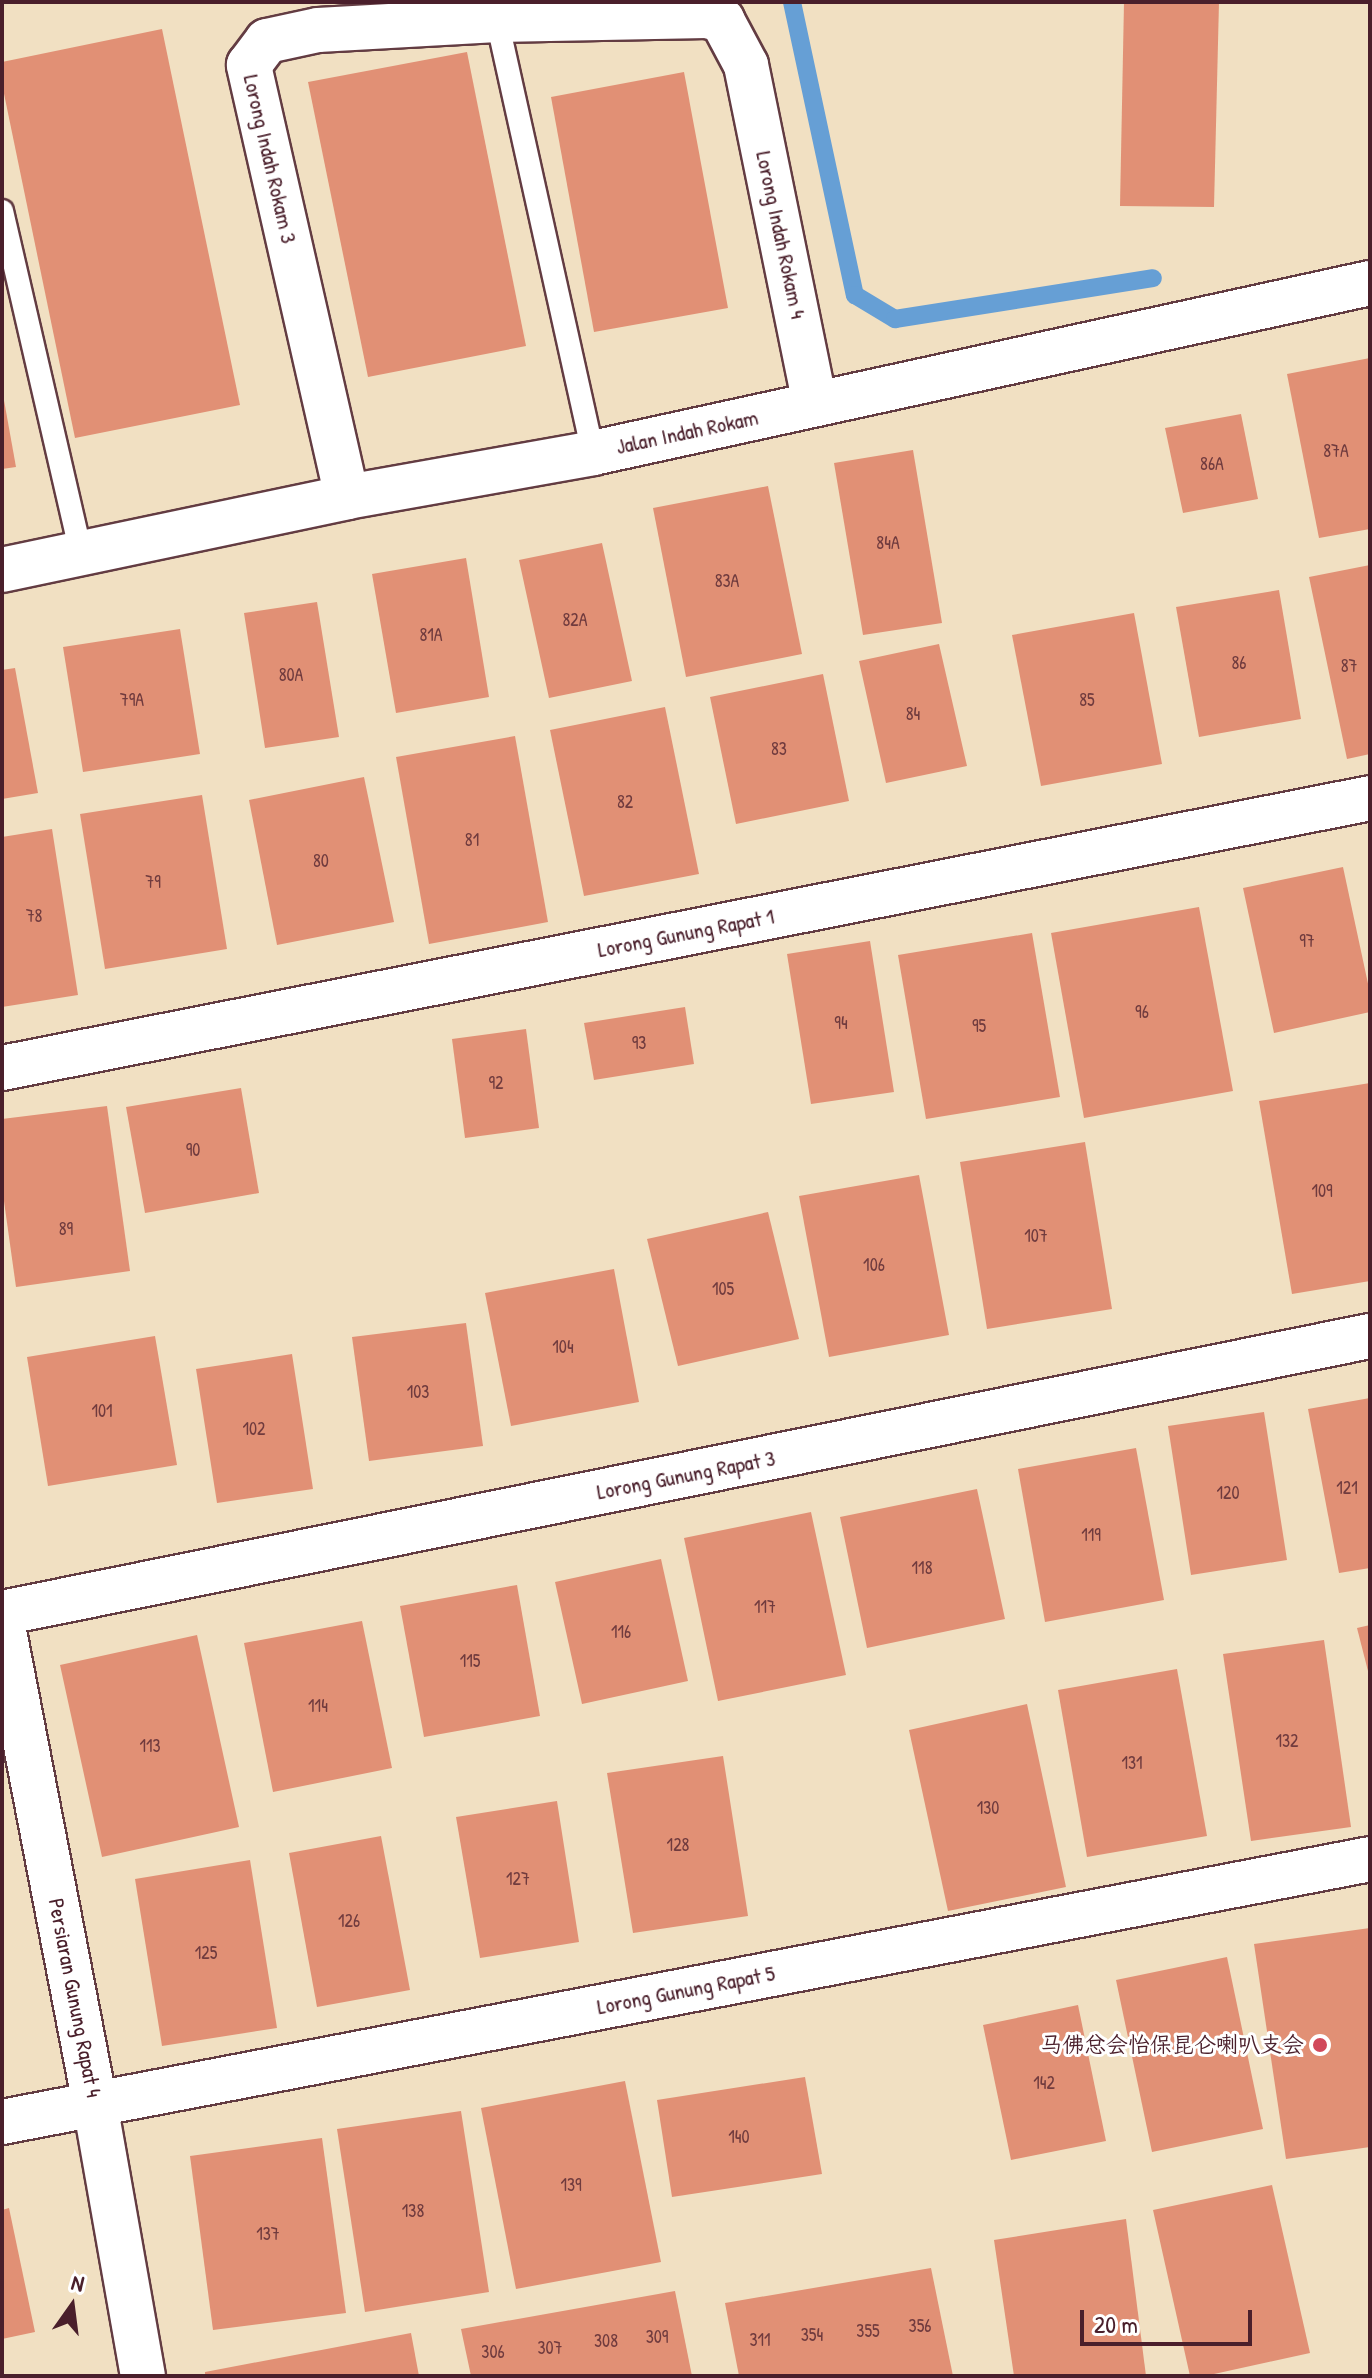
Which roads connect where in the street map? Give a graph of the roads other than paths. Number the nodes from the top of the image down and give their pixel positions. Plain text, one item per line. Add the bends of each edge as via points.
1 (497, 20) junction
2 (746, 65) joint
3 (2, 211) edge
4 (1370, 283) edge
5 (815, 404) junction
6 (593, 453) junction
7 (347, 497) junction
8 (81, 553) junction
9 (2, 570) edge
10 (1370, 798) edge
11 (2, 1068) edge
12 (1370, 1336) edge
13 (2, 1613) edge
14 (2, 1621) edge
15 (1370, 1859) edge
16 (95, 2104) junction
17 (2, 2122) edge
18 (143, 2376) edge

1 - 2 street, Lorong Indah Rokam 3 via 707,16 722,20
1 - 6 lane
1 - 7 street, Lorong Indah Rokam 3 via 318,30 267,41 249,65
2 - 5 street, Lorong Indah Rokam 4
3 - 8 lane
4 - 5 street, Jalan Indah Rokam
5 - 6 street, Jalan Indah Rokam
6 - 7 street, Jalan Indah Rokam
7 - 8 street, Jalan Indah Rokam
8 - 9 street, Jalan Indah Rokam
10 - 11 street, Lorong Gunung Rapat 1
12 - 13 street, Lorong Gunung Rapat 3
14 - 16 street, Persiaran Gunung Rapat 4
15 - 16 street, Lorong Gunung Rapat 5
16 - 17 street, Lorong Gunung Rapat 5
16 - 18 street, Persiaran Gunung Rapat 4

